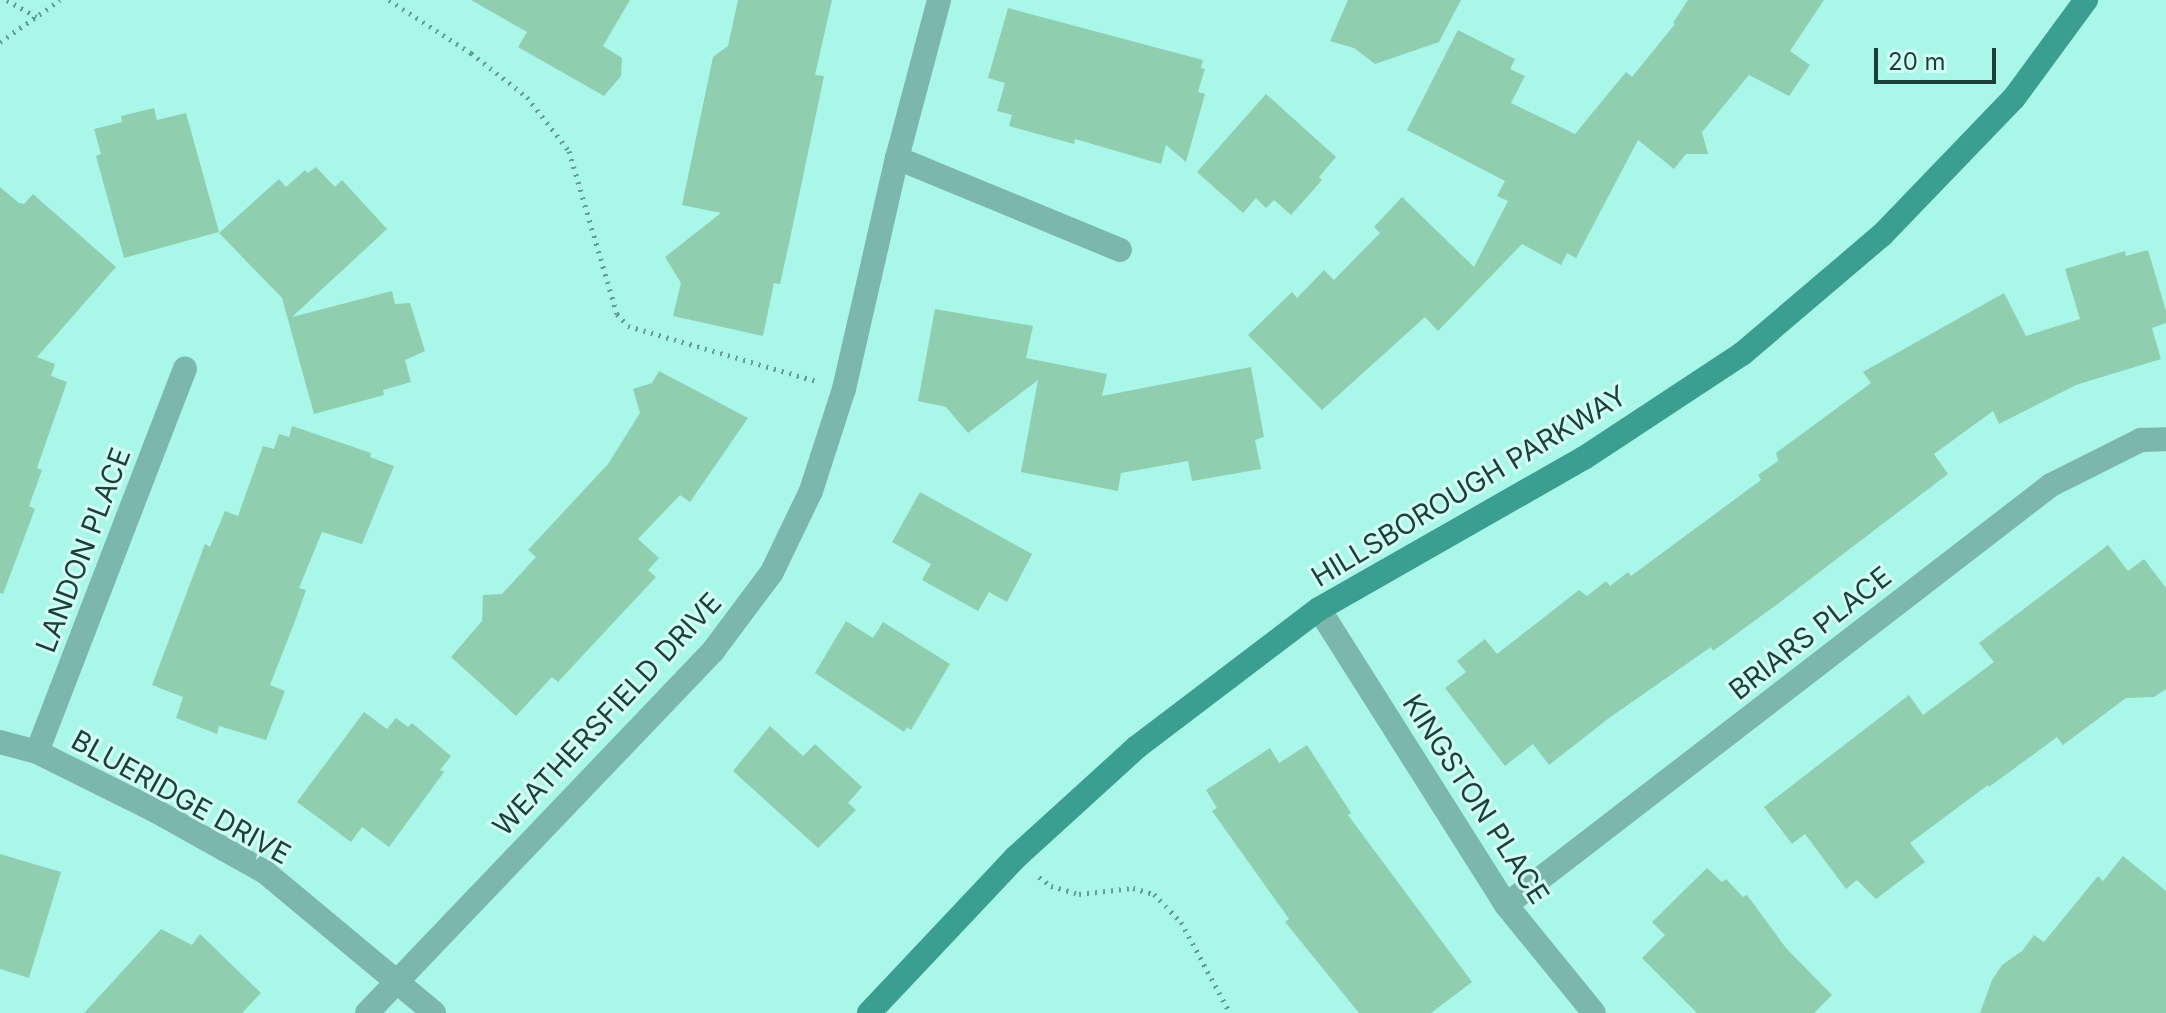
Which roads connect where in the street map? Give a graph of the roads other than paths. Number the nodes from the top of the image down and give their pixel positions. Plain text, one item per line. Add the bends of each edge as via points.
1 (939, 0) edge
2 (2086, 0) edge
3 (897, 158) junction
4 (1120, 250) dead end
5 (185, 369) dead end
6 (2166, 439) edge
7 (1319, 609) junction
8 (0, 742) edge
9 (37, 752) junction
10 (1506, 905) junction
11 (398, 980) junction
12 (367, 1013) edge
13 (434, 1013) edge
14 (869, 1013) edge
15 (1594, 1013) edge

1 - 3 street, WEATHERSFIELD DRIVE
2 - 7 street, HILLSBOROUGH PARKWAY via 2014,98 1882,235 1742,354 1584,458
3 - 4 street
3 - 11 street, WEATHERSFIELD DRIVE via 844,389 811,491 772,572 713,651
5 - 9 street, LANDON PLACE
6 - 10 street, BRIARS PLACE via 2141,440 2051,485
7 - 10 street, KINGSTON PLACE
7 - 14 street, HILLSBOROUGH PARKWAY via 1137,747 1015,858
8 - 9 street, BLUERIDGE DRIVE
9 - 11 street, BLUERIDGE DRIVE via 265,872
10 - 15 street, KINGSTON PLACE
11 - 12 street, WEATHERSFIELD DRIVE
11 - 13 street, BLUERIDGE DRIVE

